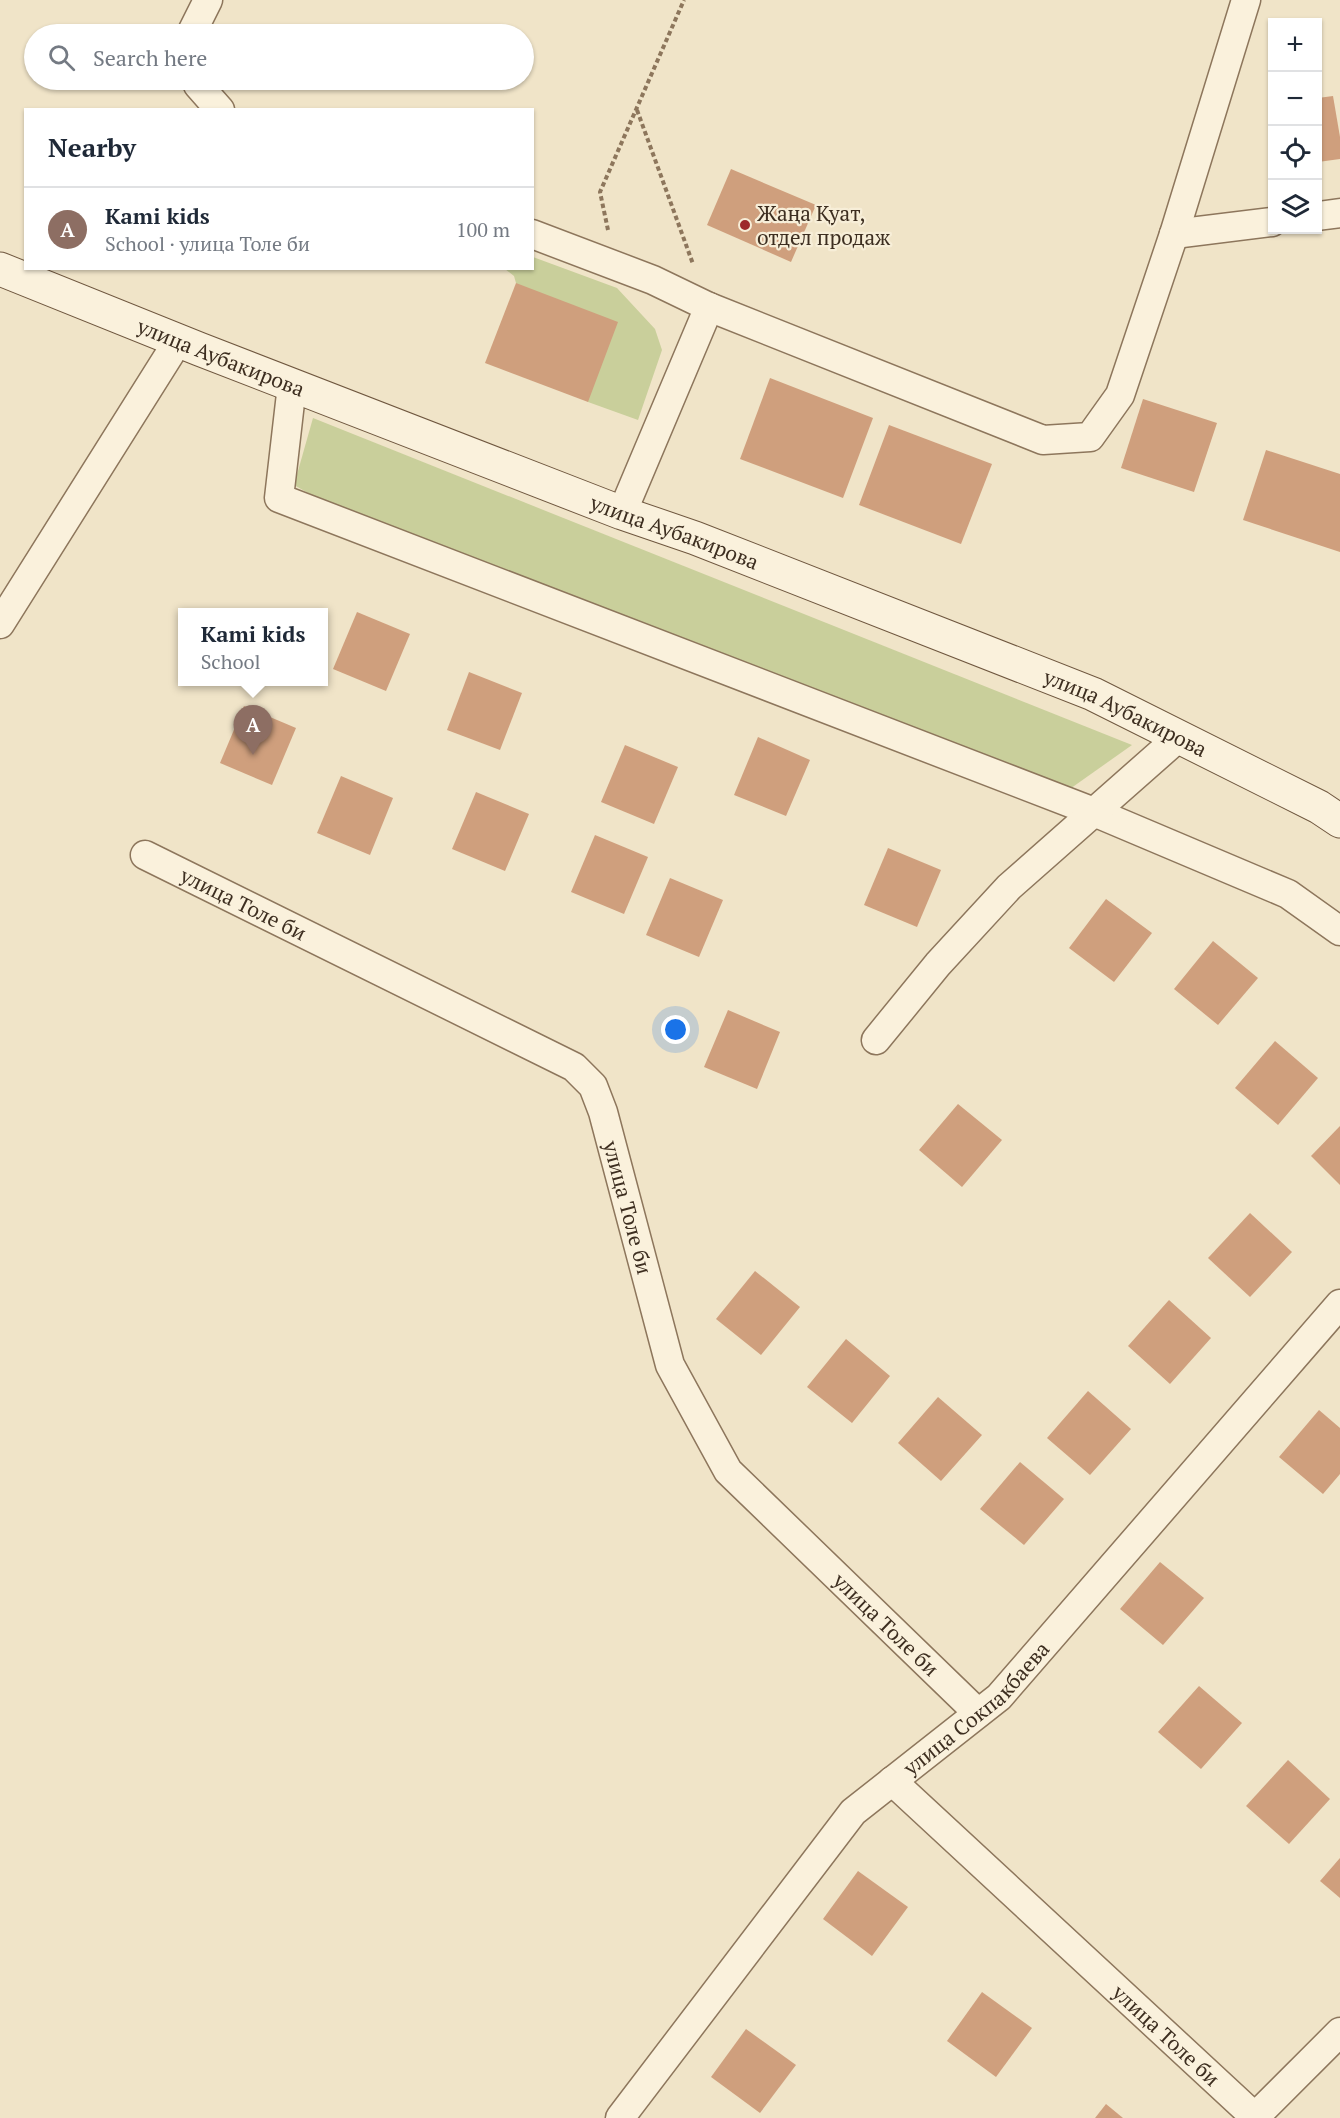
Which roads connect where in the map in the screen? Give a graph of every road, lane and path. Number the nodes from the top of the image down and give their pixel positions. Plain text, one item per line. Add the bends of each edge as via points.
1 (208, 0) edge
2 (684, 0) edge
3 (1246, 0) edge
4 (196, 24) edge
5 (202, 90) edge
6 (218, 108) edge
7 (637, 110) junction
8 (1340, 213) edge
9 (1322, 215) edge
10 (1268, 222) edge
11 (609, 232) dead end
12 (1174, 234) junction
13 (534, 235) edge
14 (0, 269) edge
15 (709, 307) junction
16 (178, 341) junction
17 (292, 385) junction
18 (622, 513) junction
19 (0, 624) edge
20 (1179, 737) junction
21 (1094, 812) junction
22 (1340, 821) edge
23 (145, 855) dead end
24 (1340, 931) edge
25 (876, 1040) dead end
26 (1340, 1304) edge
27 (978, 1713) junction
28 (892, 1781) junction
29 (1340, 2032) edge
30 (620, 2118) edge
31 (1255, 2118) edge

1 - 4 street
2 - 7 path
3 - 12 street
5 - 6 street
7 - 11 path via 600,192
7 - 15 path
8 - 9 street
10 - 12 street
12 - 15 street via 1120,395 1090,436 1043,440
13 - 15 street via 652,280
14 - 16 main road, улица Аубакирова
15 - 18 street
16 - 17 main road, улица Аубакирова
16 - 19 street
17 - 18 main road, улица Аубакирова
17 - 21 street via 279,498
18 - 20 main road, улица Аубакирова via 1093,694
20 - 21 street
20 - 22 main road, улица Аубакирова
21 - 24 street via 1288,894
21 - 25 street via 1009,887 938,964
23 - 27 street, улица Толе би via 574,1067 593,1086 670,1365 728,1471
26 - 27 street, улица Сокпакбаева via 999,1697
27 - 28 street, улица Сокпакбаева
28 - 30 street, улица Сокпакбаева via 854,1812
28 - 31 street, улица Толе би
29 - 31 street

